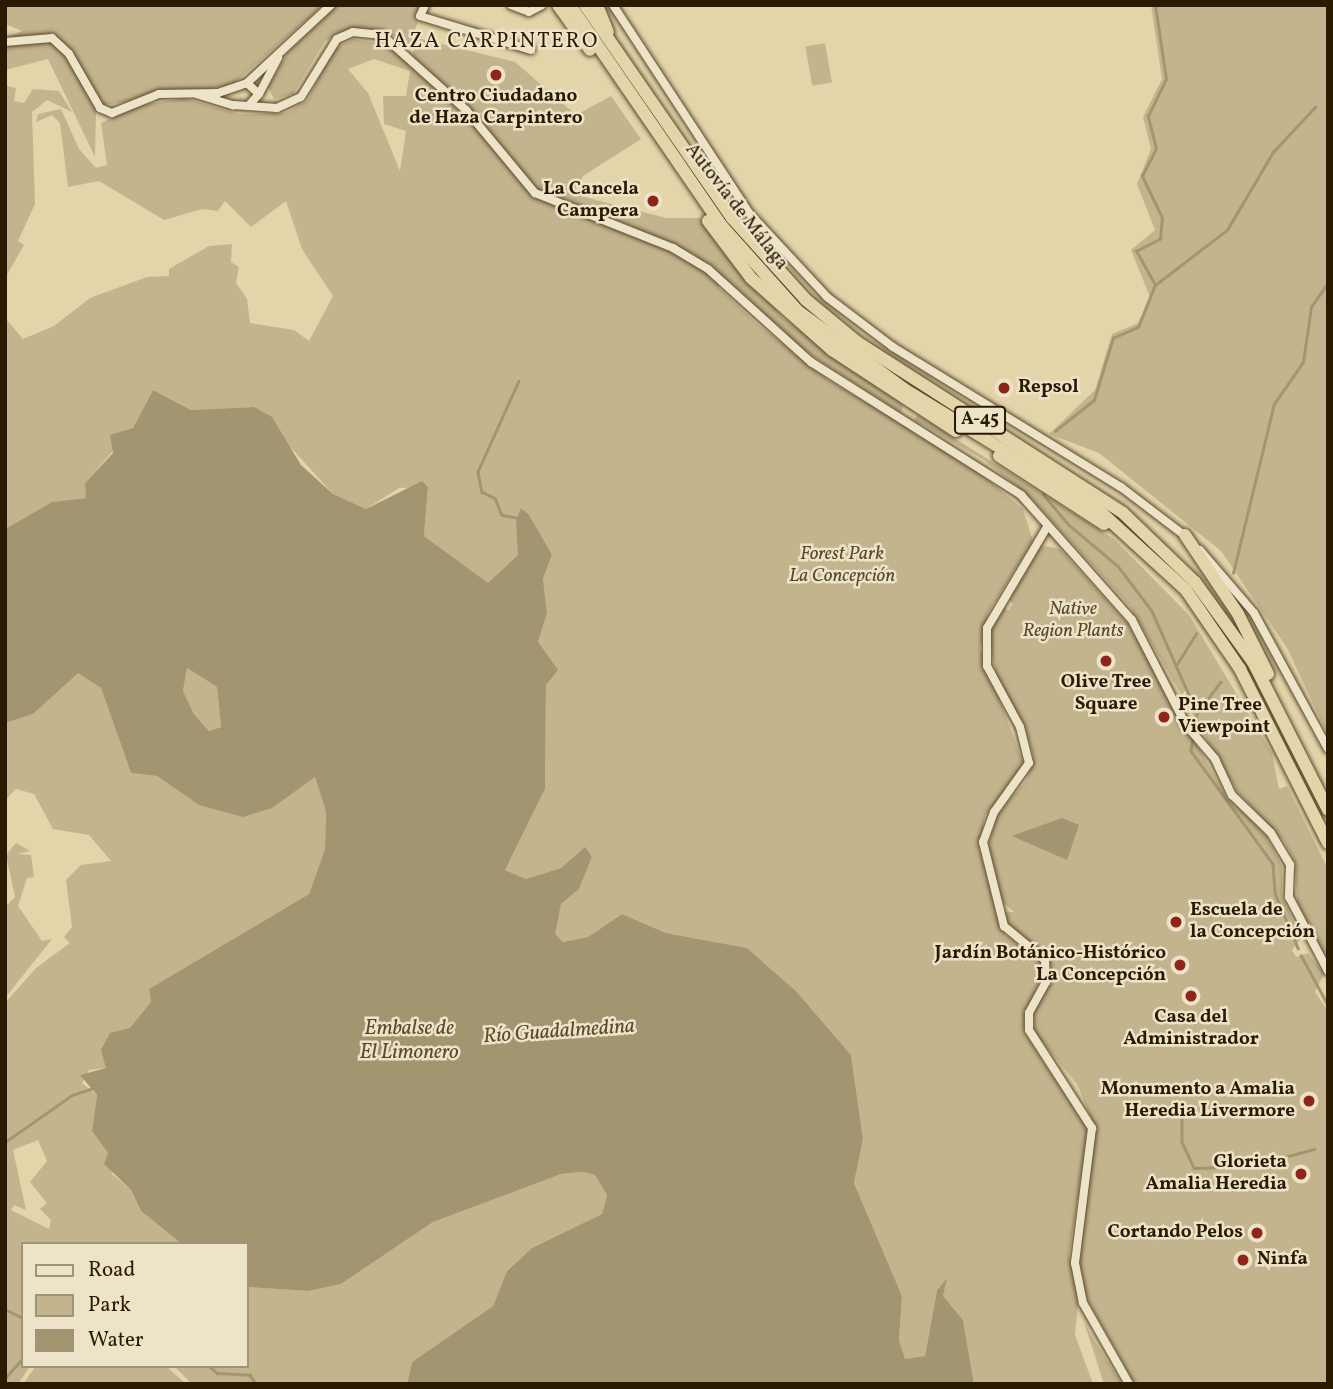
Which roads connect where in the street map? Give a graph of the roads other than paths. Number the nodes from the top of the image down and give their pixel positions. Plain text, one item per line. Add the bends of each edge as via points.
1 (331, 5) edge
2 (425, 5) edge
3 (510, 5) edge
4 (542, 5) edge
5 (558, 5) edge
6 (570, 5) edge
7 (585, 5) edge
8 (597, 5) edge
9 (613, 5) edge
10 (5, 42) edge
11 (611, 42) junction
12 (531, 50) dead end
13 (281, 52) junction
14 (243, 85) junction
15 (196, 94) junction
16 (259, 95) junction
17 (289, 103) junction
18 (246, 104) junction
19 (1047, 527) junction
20 (1185, 536) junction
21 (1141, 544) junction
22 (1283, 717) junction
23 (1328, 749) edge
24 (1328, 810) edge
25 (1328, 843) edge
26 (1328, 971) edge
27 (1129, 1384) edge

1 - 13 street
2 - 12 street via 420,16
3 - 4 street via 529,12
5 - 21 highway via 721,239 784,309 894,393
6 - 21 highway, Autovía de Málaga / A-45 via 721,225 797,310 848,351 1065,486
7 - 11 highway, Autovía de Málaga / A-45
8 - 11 highway
9 - 20 street via 742,204 827,297 893,347 1121,487
10 - 15 street via 52,38 69,54 100,108 112,113 159,94
11 - 22 highway, Autovía de Málaga / A-45 via 766,260 857,342 1070,475 1140,528 1221,615
13 - 14 street
13 - 16 street
14 - 15 street
14 - 16 street
14 - 18 street
15 - 18 street
16 - 17 street
16 - 18 street
17 - 18 street
17 - 19 street via 308,88 337,39 353,32 382,35 466,110 535,193 673,247 708,269 811,362 994,475 1021,495
19 - 26 street via 1132,620 1186,725 1202,742 1232,795 1271,833 1290,865 1290,897
19 - 27 street via 987,628 987,666 1020,727 1029,764 994,812 983,842 1004,926 1045,960 1046,982 1029,1013 1029,1030 1093,1128 1075,1263 1083,1303
20 - 22 highway via 1238,614
20 - 23 street via 1254,613
21 - 25 highway, Autovía de Málaga / A-45 via 1211,622
22 - 24 highway, Autovía de Málaga / A-45

